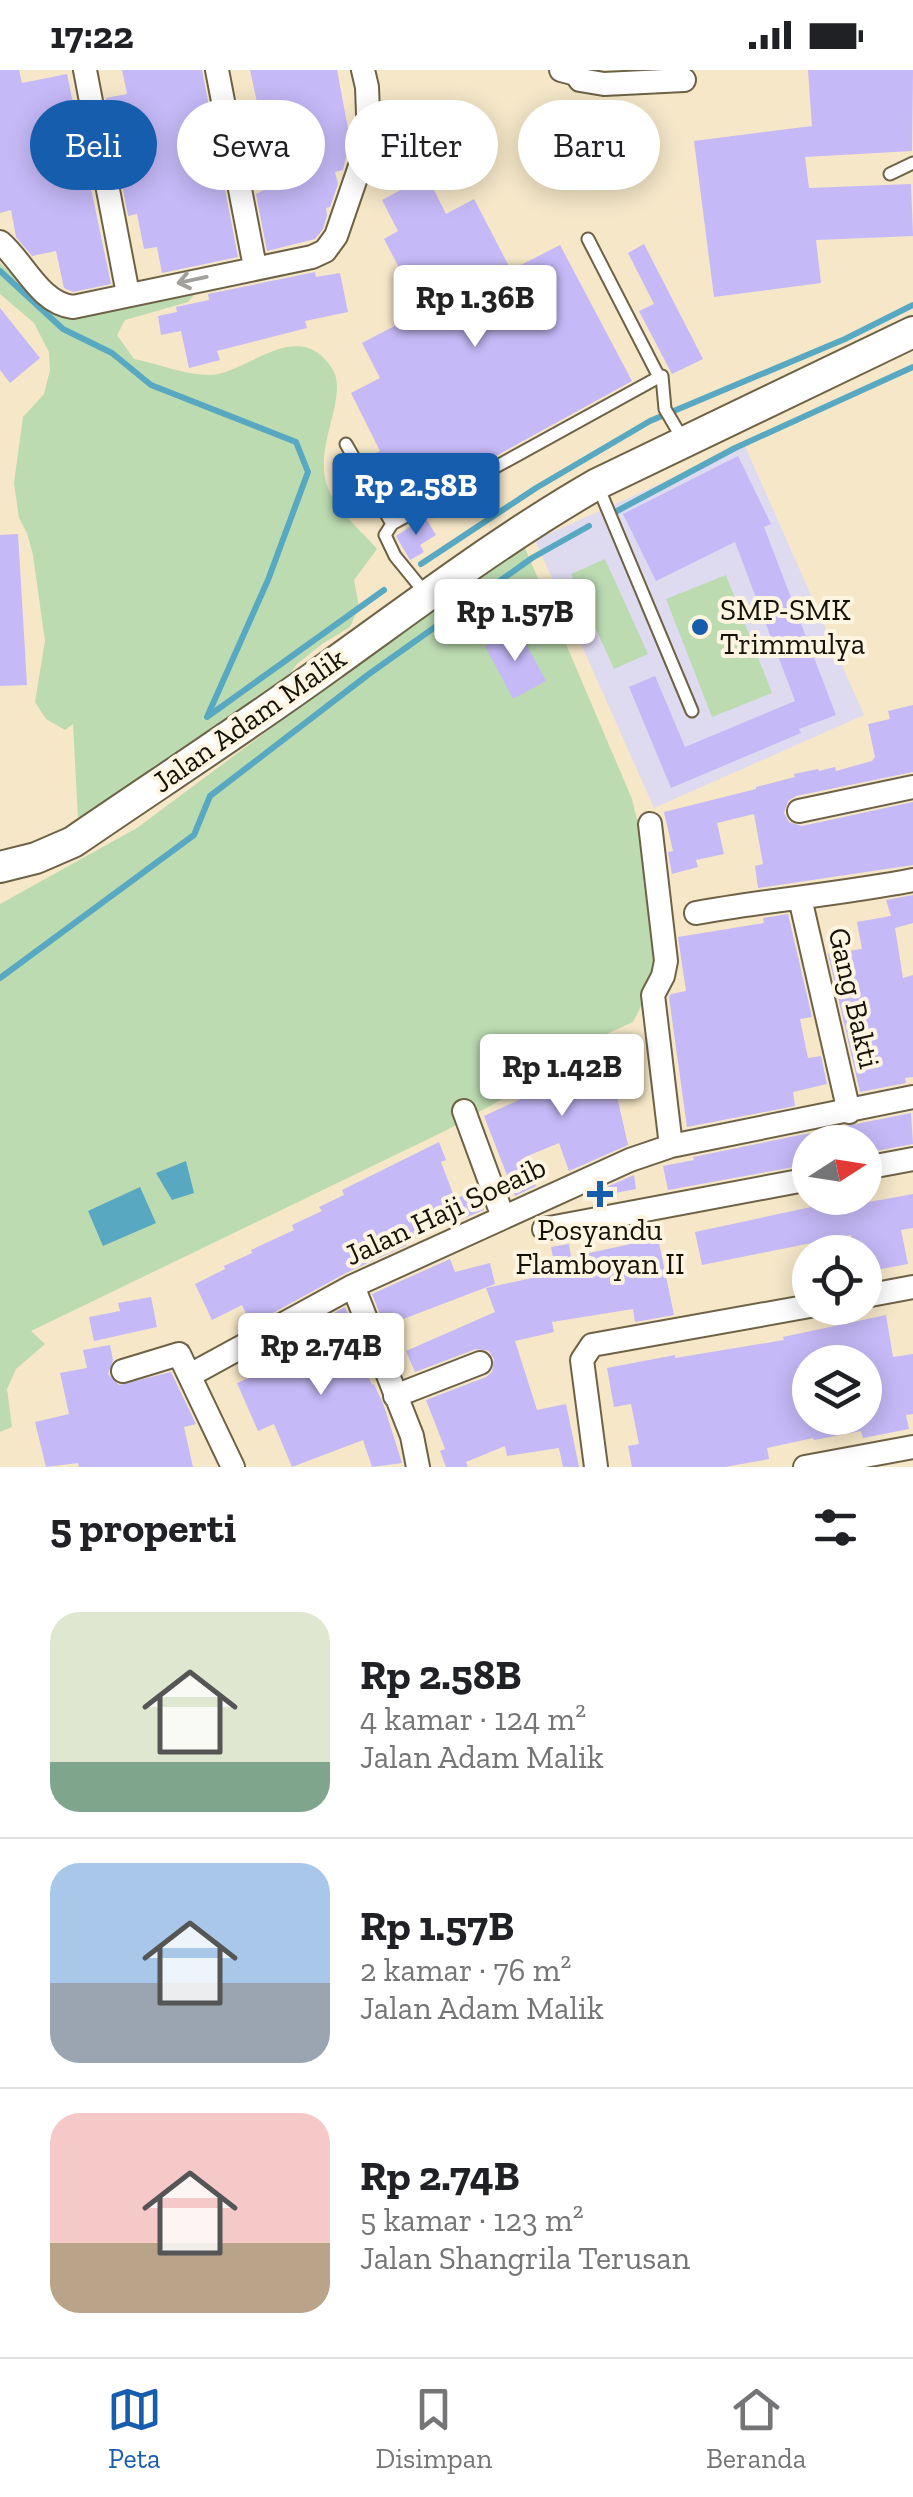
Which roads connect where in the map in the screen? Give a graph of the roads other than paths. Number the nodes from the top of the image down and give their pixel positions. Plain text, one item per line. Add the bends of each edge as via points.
1 (85, 70) edge
2 (217, 70) edge
3 (362, 70) edge
4 (561, 70) edge
5 (684, 80) dead end
6 (913, 163) edge
7 (890, 174) dead end
8 (588, 239) dead end
9 (0, 242) edge
10 (255, 267) junction
11 (128, 294) junction
12 (913, 332) edge
13 (659, 377) junction
14 (681, 436) junction
15 (346, 444) dead end
16 (596, 484) junction
17 (392, 524) junction
18 (426, 594) junction
19 (692, 710) dead end
20 (913, 786) edge
21 (799, 811) dead end
22 (650, 824) dead end
23 (0, 867) edge
24 (913, 880) edge
25 (800, 898) junction
26 (696, 913) dead end
27 (913, 1097) edge
28 (464, 1111) dead end
29 (849, 1112) junction
30 (671, 1146) junction
31 (913, 1160) edge
32 (882, 1165) edge
33 (792, 1182) edge
34 (503, 1217) junction
35 (544, 1229) dead end
36 (353, 1286) junction
37 (913, 1287) edge
38 (882, 1293) edge
39 (792, 1309) edge
40 (480, 1363) dead end
41 (123, 1371) dead end
42 (192, 1374) junction
43 (396, 1396) junction
44 (913, 1447) edge
45 (233, 1467) edge
46 (418, 1467) edge
47 (596, 1467) edge
48 (805, 1467) edge

1 - 11 street
2 - 10 street
3 - 10 street via 368,140 336,236 312,257
4 - 5 street via 604,84
6 - 7 lane
8 - 13 lane
9 - 11 street via 60,306
10 -> 11 street
12 - 14 street, Jalan Adam Malik
13 - 14 lane via 665,409
13 - 17 lane
14 - 16 street, Jalan Adam Malik
15 - 17 lane
16 - 18 street, Jalan Adam Malik
16 - 19 lane
17 - 18 lane via 388,546
18 - 23 street, Jalan Adam Malik via 73,842
20 - 21 street
22 - 30 street via 666,962 653,995
24 - 25 street
25 - 26 street
25 - 29 street, Gang Bakti
27 - 29 street, Jalan Haji Soeaib
28 - 34 street
29 - 30 street, Jalan Haji Soeaib
30 - 34 street, Jalan Haji Soeaib
31 - 32 street
33 - 35 street
34 - 36 street, Jalan Haji Soeaib
36 - 42 street, Jalan Haji Soeaib
36 - 43 street
37 - 38 street
39 - 47 street via 592,1345 582,1360
40 - 43 street
41 - 42 street via 176,1353
42 - 45 street
43 - 46 street
44 - 48 street

